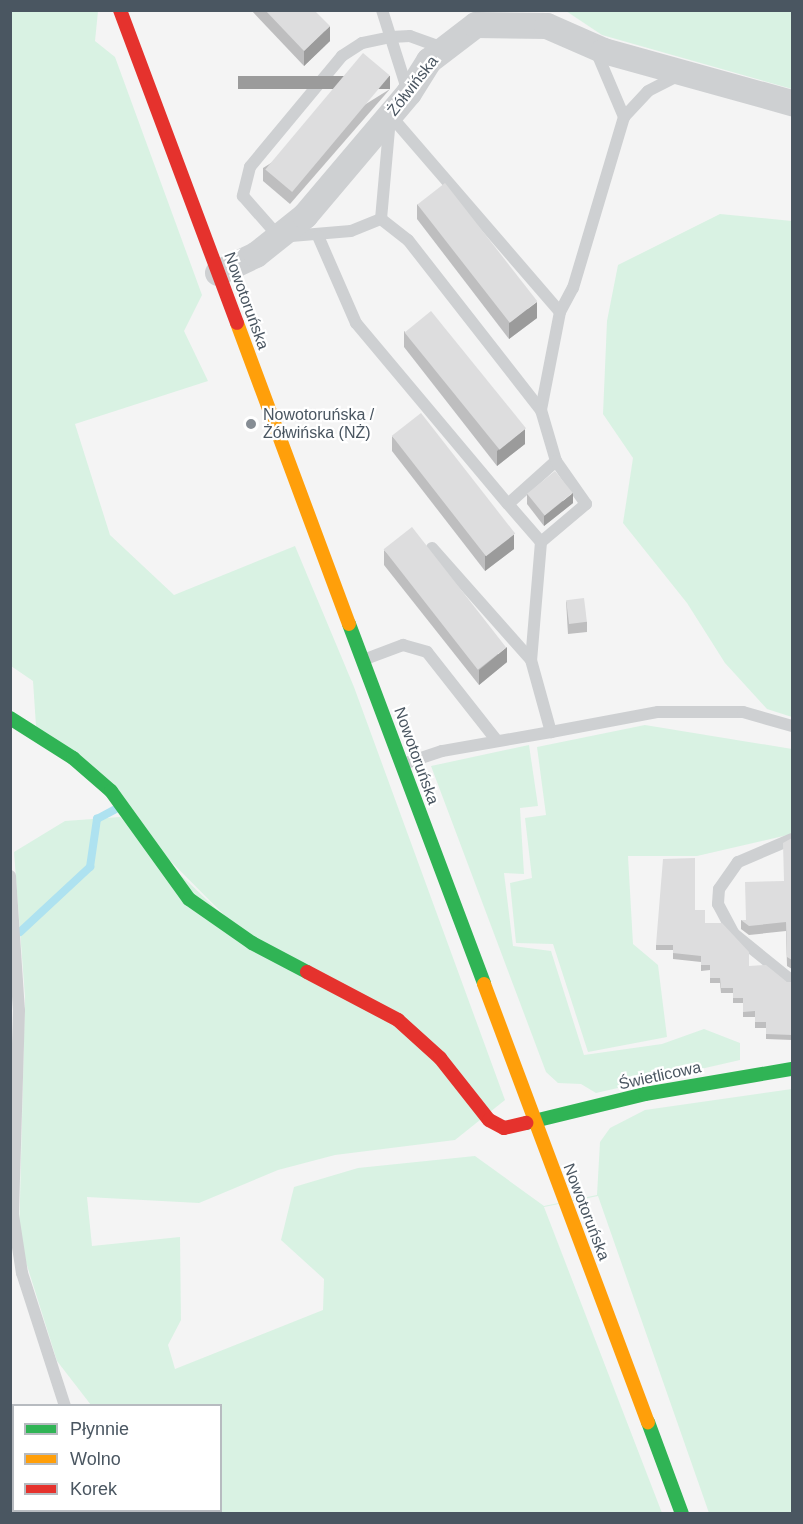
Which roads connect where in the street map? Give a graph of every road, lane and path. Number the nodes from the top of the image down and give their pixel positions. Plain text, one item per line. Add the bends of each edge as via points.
1 (120, 10) edge
2 (382, 10) edge
3 (541, 18) edge
4 (391, 37) junction
5 (595, 47) junction
6 (443, 48) junction
7 (682, 74) junction
8 (409, 93) junction
9 (792, 103) edge
10 (390, 115) junction
11 (624, 117) junction
12 (381, 219) junction
13 (318, 236) junction
14 (279, 237) junction
15 (218, 273) junction
16 (560, 312) junction
17 (541, 410) junction
18 (556, 461) junction
19 (508, 504) junction
20 (542, 542) junction
21 (432, 548) edge
22 (363, 660) junction
23 (531, 660) junction
24 (10, 718) edge
25 (792, 726) edge
26 (551, 732) junction
27 (497, 741) junction
28 (402, 765) junction
29 (792, 839) edge
30 (10, 876) edge
31 (792, 981) edge
32 (792, 1069) edge
33 (536, 1124) junction
34 (64, 1404) edge
35 (682, 1514) edge

1 - 15 main road, Nowotoruńska
2 - 4 lane
3 - 5 street, Żółwińska
3 - 6 street, Żółwińska via 476,25
4 - 6 lane via 410,36
4 - 8 lane
4 - 14 lane via 362,44 342,56 250,166 243,196
5 - 7 street, Żółwińska
5 - 11 lane
6 - 8 street, Żółwińska
7 - 9 street, Żółwińska
7 - 11 lane via 648,91
8 - 10 street, Żółwińska
10 - 12 lane
10 - 14 street, Żółwińska via 305,216
10 - 16 lane
11 - 16 lane via 573,288
12 - 13 lane
12 - 17 lane via 408,240
13 - 14 lane
13 - 19 lane via 356,323
14 - 15 street, Żółwińska via 256,255
15 - 22 main road, Nowotoruńska
16 - 17 lane
17 - 18 lane
18 - 19 lane
18 - 20 lane via 586,504
19 - 20 lane
20 - 23 lane
21 - 23 lane
22 - 27 lane via 403,645 427,652
22 - 28 main road, Nowotoruńska
23 - 26 lane
24 - 33 main road, Świetlicowa via 93,773 189,899 218,921 398,1020 440,1058 489,1120 504,1128
25 - 26 lane via 743,712 658,711
26 - 27 lane
27 - 28 lane
28 - 33 main road, Nowotoruńska
29 - 31 lane via 738,862 722,883 718,904 734,934
30 - 34 lane via 19,1010 13,1215 22,1274
32 - 33 main road, Świetlicowa via 645,1094
33 - 35 main road, Nowotoruńska

